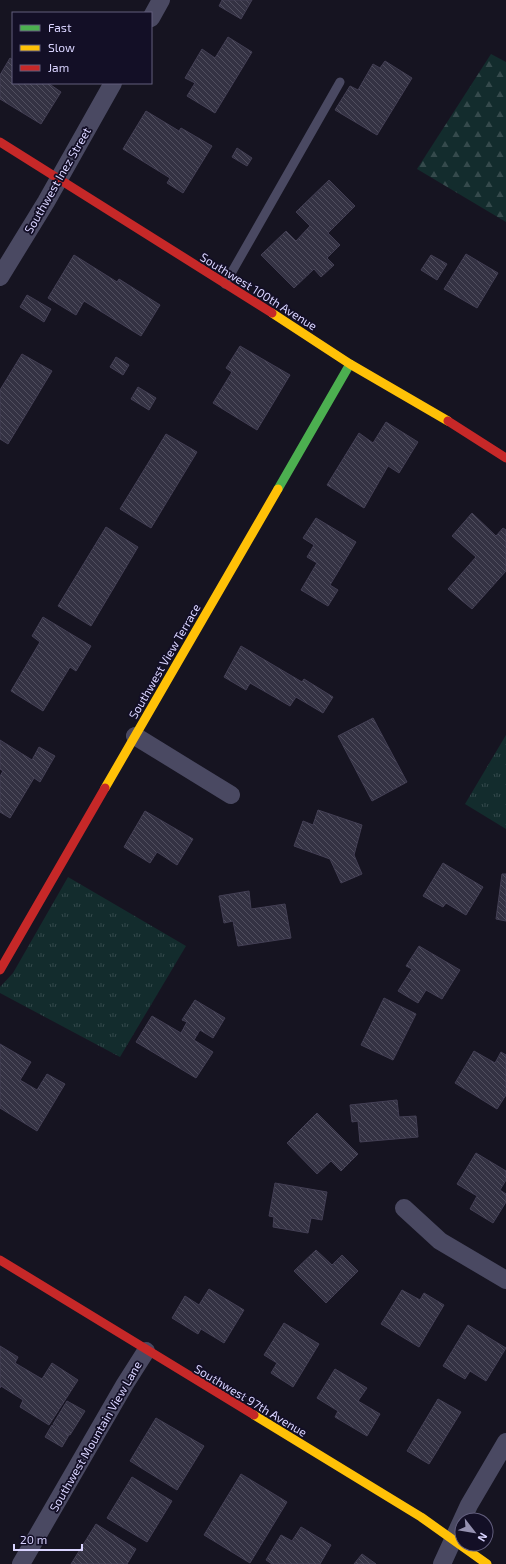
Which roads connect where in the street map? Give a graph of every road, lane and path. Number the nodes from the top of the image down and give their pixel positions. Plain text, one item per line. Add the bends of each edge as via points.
1 (161, 0) edge
2 (152, 16) edge
3 (340, 82) dead end
4 (112, 84) edge
5 (0, 142) edge
6 (58, 179) junction
7 (0, 277) edge
8 (224, 284) junction
9 (350, 364) junction
10 (506, 458) edge
11 (135, 736) junction
12 (231, 795) dead end
13 (0, 970) edge
14 (404, 1208) dead end
15 (0, 1260) edge
16 (506, 1280) edge
17 (146, 1350) junction
18 (506, 1442) edge
19 (453, 1541) junction
20 (22, 1563) edge
21 (442, 1564) edge
22 (487, 1564) edge

1 - 2 street
3 - 8 lane
4 - 6 street, Southwest Inez Street
5 - 6 street, Southwest 100th Avenue
6 - 7 street, Southwest Inez Street
6 - 8 street, Southwest 100th Avenue
8 - 9 street, Southwest 100th Avenue
9 - 10 street, Southwest 100th Avenue
9 - 11 street, Southwest View Terrace
11 - 12 street
11 - 13 street, Southwest View Terrace
14 - 16 street via 440,1241
15 - 17 street, Southwest 97th Avenue
17 - 19 street, Southwest 97th Avenue via 421,1517
17 - 20 street, Southwest Mountain View Lane
18 - 19 street via 469,1505
19 - 21 street
19 - 22 street, Southwest 97th Avenue

